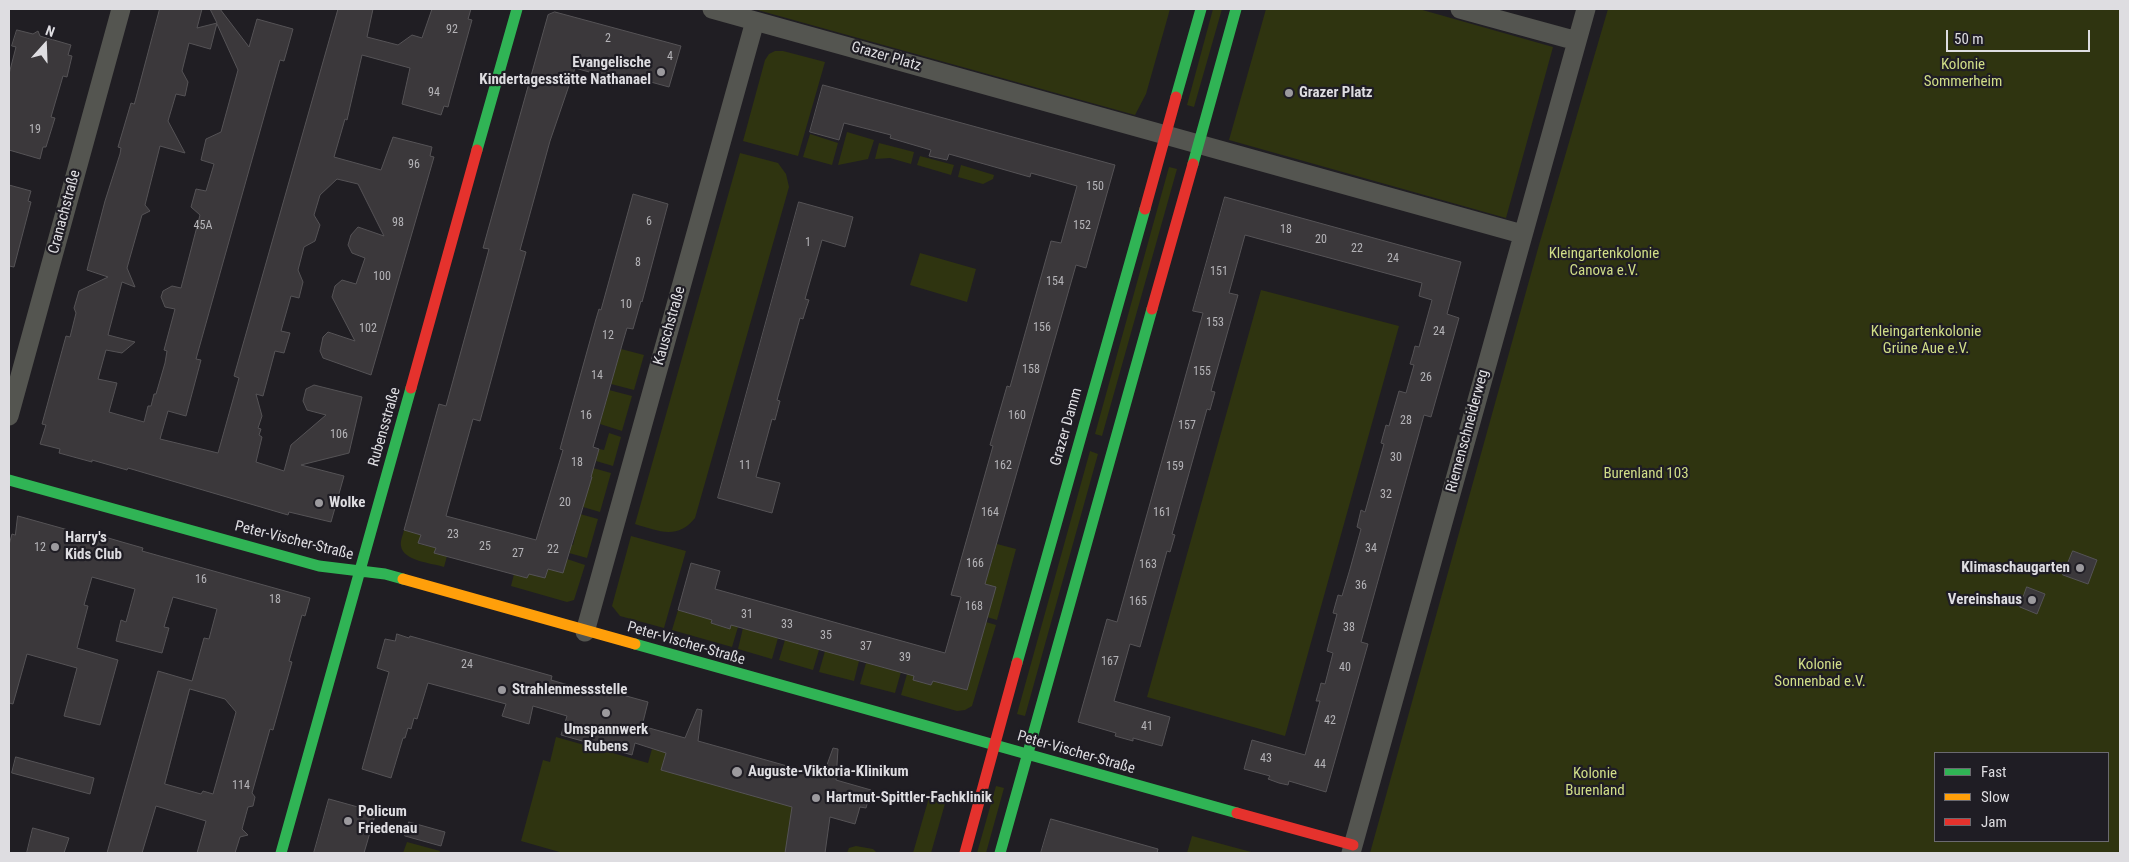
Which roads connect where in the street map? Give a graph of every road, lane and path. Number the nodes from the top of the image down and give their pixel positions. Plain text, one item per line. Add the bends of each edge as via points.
1 (121, 9) edge
2 (517, 9) edge
3 (712, 9) edge
4 (1201, 9) edge
5 (1236, 9) edge
6 (1460, 9) edge
7 (1586, 9) edge
8 (755, 21) junction
9 (1577, 41) junction
10 (1165, 136) junction
11 (1197, 145) junction
12 (1522, 234) junction
13 (9, 416) edge
14 (9, 480) edge
15 (360, 572) junction
16 (585, 632) junction
17 (994, 746) junction
18 (1028, 755) junction
19 (1352, 849) edge
20 (282, 853) edge
21 (965, 853) edge
22 (1000, 853) edge

1 - 13 street, Cranachstraße
2 - 15 street, Rubensstraße
3 - 8 street, Grazer Platz
4 - 10 street, Grazer Damm
5 - 11 street
6 - 9 street
7 - 9 street, Riemenschneiderweg
8 - 10 street, Grazer Platz
8 - 16 street, Kauschstraße
9 - 12 street, Riemenschneiderweg
10 - 11 street, Grazer Platz
10 - 17 street, Grazer Damm
11 - 12 street, Grazer Platz
11 - 18 street
12 - 19 street, Riemenschneiderweg
14 - 15 street, Peter-Vischer-Straße via 319,566
15 - 16 street, Peter-Vischer-Straße via 385,574
15 - 20 street, Rubensstraße
16 - 17 street, Peter-Vischer-Straße
17 - 18 street, Peter-Vischer-Straße
17 - 21 street, Grazer Damm
18 - 19 street, Peter-Vischer-Straße
18 - 22 street

